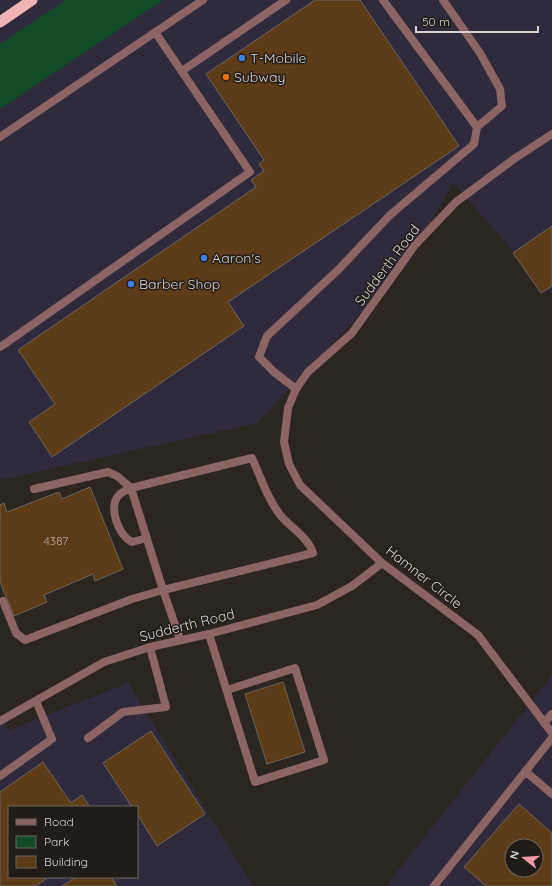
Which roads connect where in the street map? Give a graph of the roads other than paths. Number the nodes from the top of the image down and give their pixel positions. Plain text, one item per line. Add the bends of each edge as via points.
1 (32, 0) edge
2 (203, 0) edge
3 (286, 0) edge
4 (383, 0) edge
5 (443, 0) edge
6 (0, 22) edge
7 (155, 32) junction
8 (182, 71) junction
9 (476, 127) junction
10 (552, 134) edge
11 (0, 137) edge
12 (3, 345) edge
13 (296, 389) junction
14 (284, 442) joint
15 (131, 488) junction
16 (34, 490) dead end
17 (147, 538) junction
18 (382, 562) junction
19 (163, 590) junction
20 (2, 601) dead end
21 (209, 634) junction
22 (180, 640) junction
23 (150, 647) junction
24 (226, 690) junction
25 (36, 701) junction
26 (552, 714) edge
27 (0, 721) edge
28 (544, 723) junction
29 (552, 733) edge
30 (88, 738) dead end
31 (552, 738) edge
32 (525, 771) junction
33 (0, 776) edge
34 (552, 794) edge
35 (434, 886) edge

1 - 6 highway
2 - 7 street
3 - 8 street
4 - 9 street
5 - 9 street via 480,53 500,89 502,106
7 - 8 street
7 - 11 street
8 - 12 street via 250,172
9 - 13 street via 474,144 390,215 338,270 267,336 259,357
10 - 13 street, Sudderth Road via 456,202 415,245 352,333 308,372
13 - 14 street, Sudderth Road via 288,408
14 - 18 street, Hamner Circle via 289,464 300,485
15 - 16 street via 108,472
15 - 17 street
15 - 17 street via 120,494 114,505 118,529 132,542
15 - 19 street via 252,458 281,516 310,543 313,553
17 - 19 street
18 - 21 street, Sudderth Road via 352,586 317,605
18 - 28 street, Hamner Circle via 478,635
19 - 20 street via 132,599 25,640 16,632
19 - 22 street
21 - 22 street, Sudderth Road
21 - 24 street
22 - 23 street, Sudderth Road
23 - 25 street, Sudderth Road via 104,662
23 - 30 street via 166,707 123,712
24 - 24 street via 254,782 324,760 295,668
25 - 27 street, Sudderth Road
25 - 33 street via 52,739
26 - 28 street
28 - 29 street, Hamner Circle
31 - 32 street
32 - 34 street
32 - 35 street

